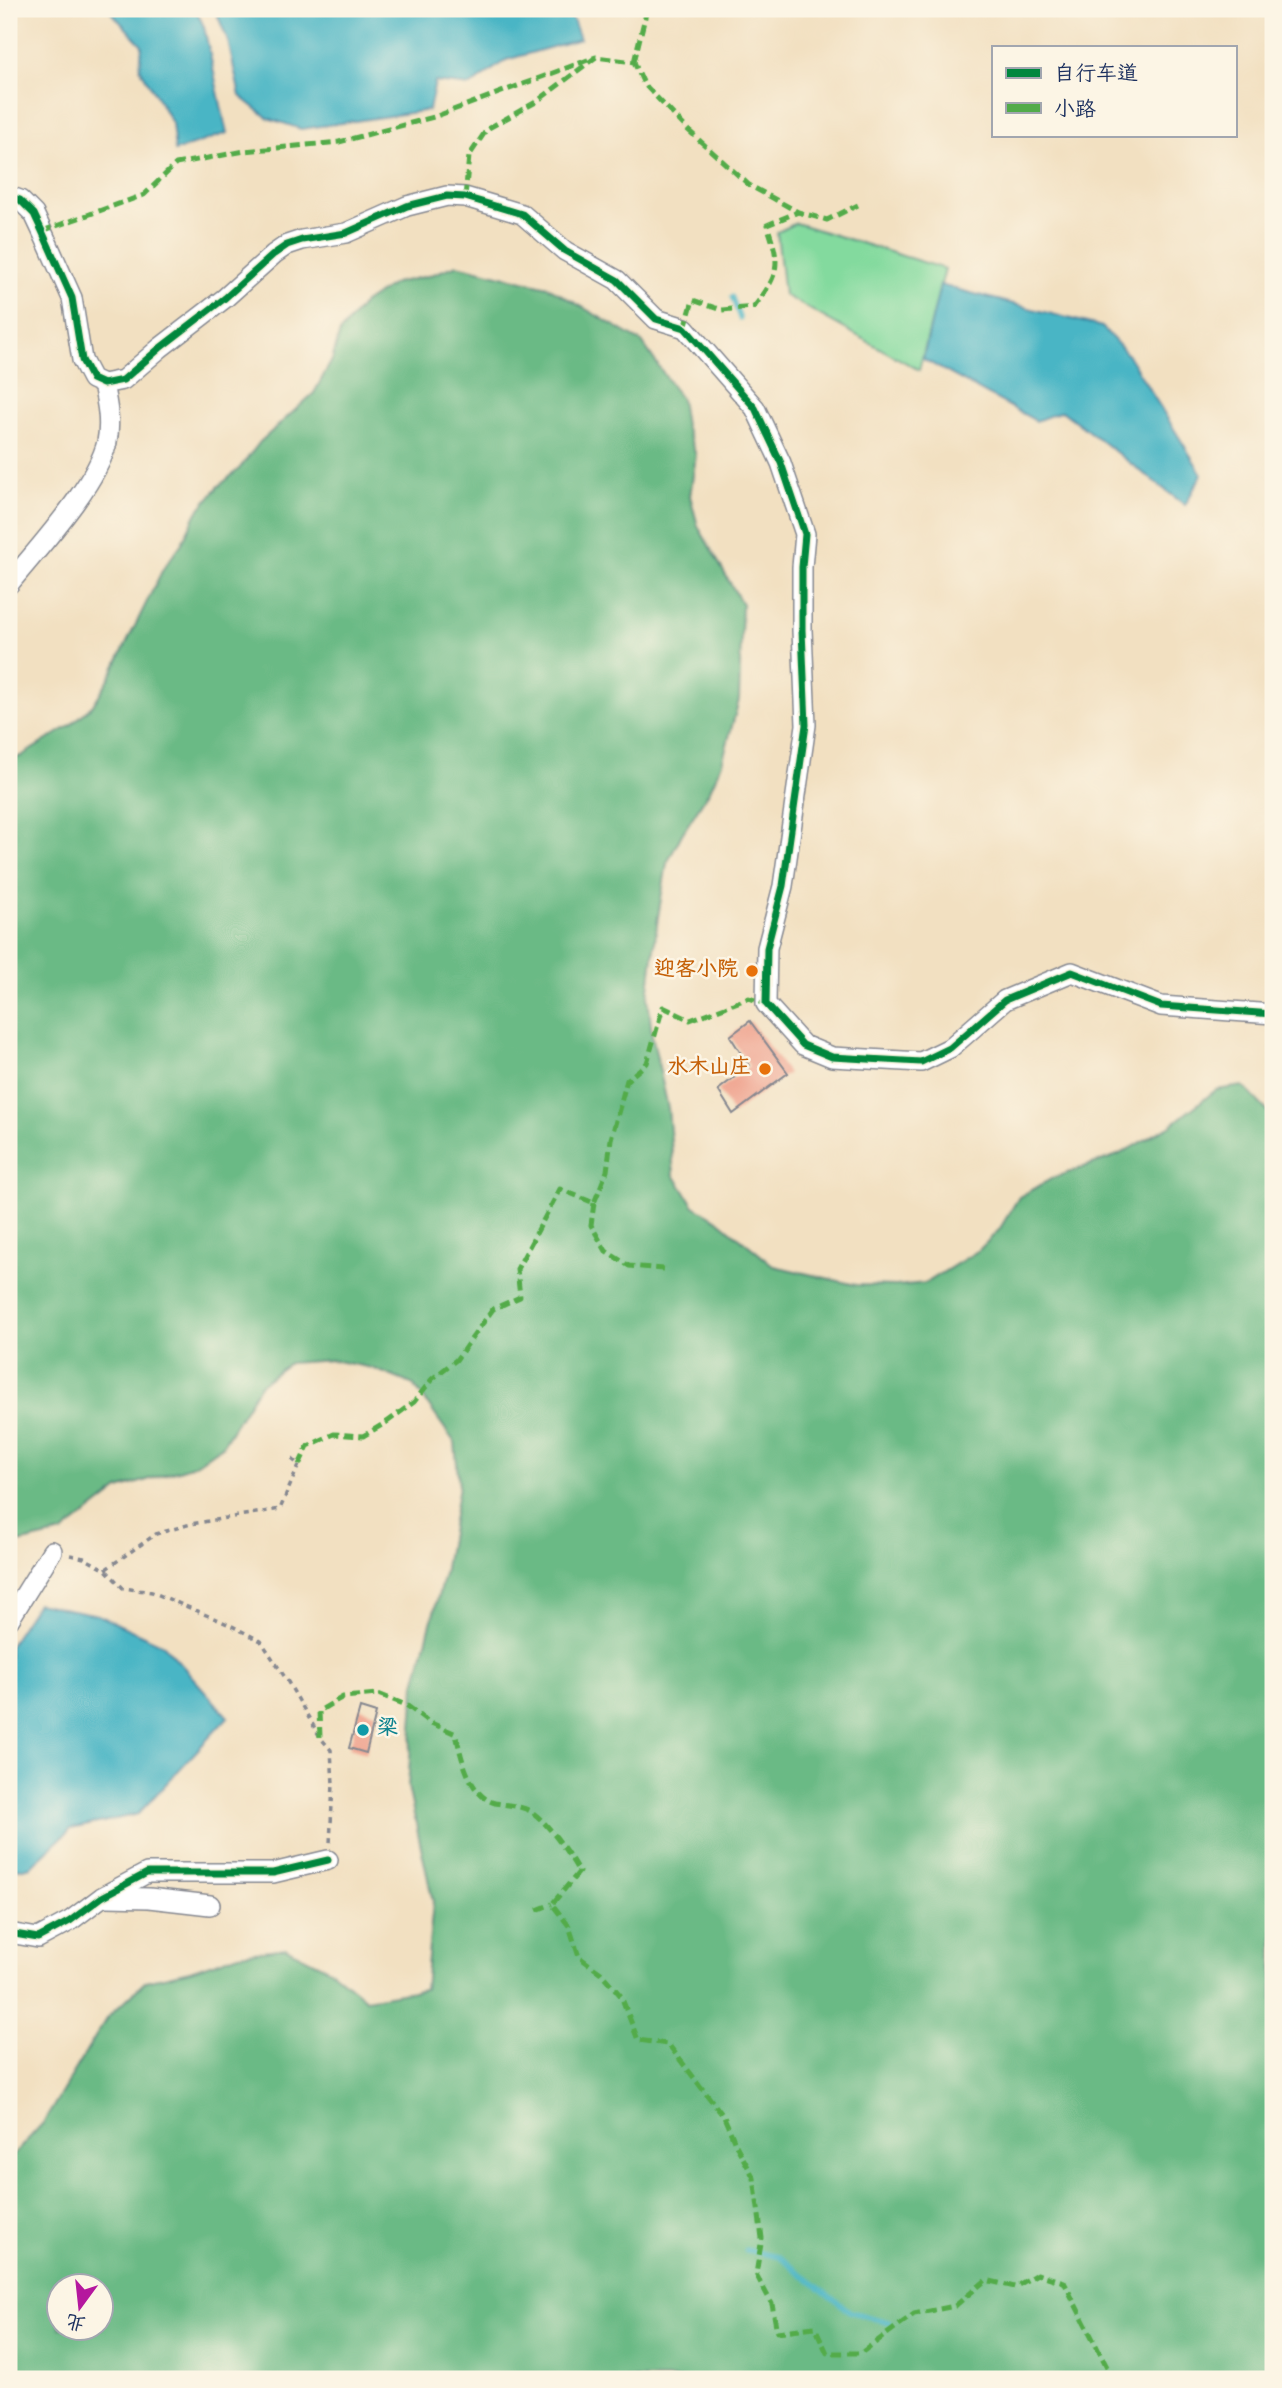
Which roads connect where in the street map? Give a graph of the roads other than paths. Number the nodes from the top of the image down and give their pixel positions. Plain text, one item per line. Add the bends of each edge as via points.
1 (9, 196) edge
2 (103, 384) junction
3 (9, 583) edge
4 (1273, 1014) edge
5 (52, 1551) road end
6 (9, 1620) edge
7 (328, 1860) road end
8 (102, 1897) junction
9 (210, 1905) dead end
10 (9, 1933) edge

1 - 2 street via 34,214 72,298 85,367 92,379
2 - 3 street via 109,412 106,444 87,486
2 - 4 street via 123,380 287,245 346,233 407,206 447,196 523,214 565,251 617,280 656,319 684,328 755,408 805,534 806,724 783,886 767,948 766,1004 803,1045 832,1057 921,1062 950,1048 1005,1000 1072,972 1161,1006
5 - 6 street
7 - 8 street via 273,1872 147,1873
8 - 9 street
8 - 10 street via 70,1922 38,1938

